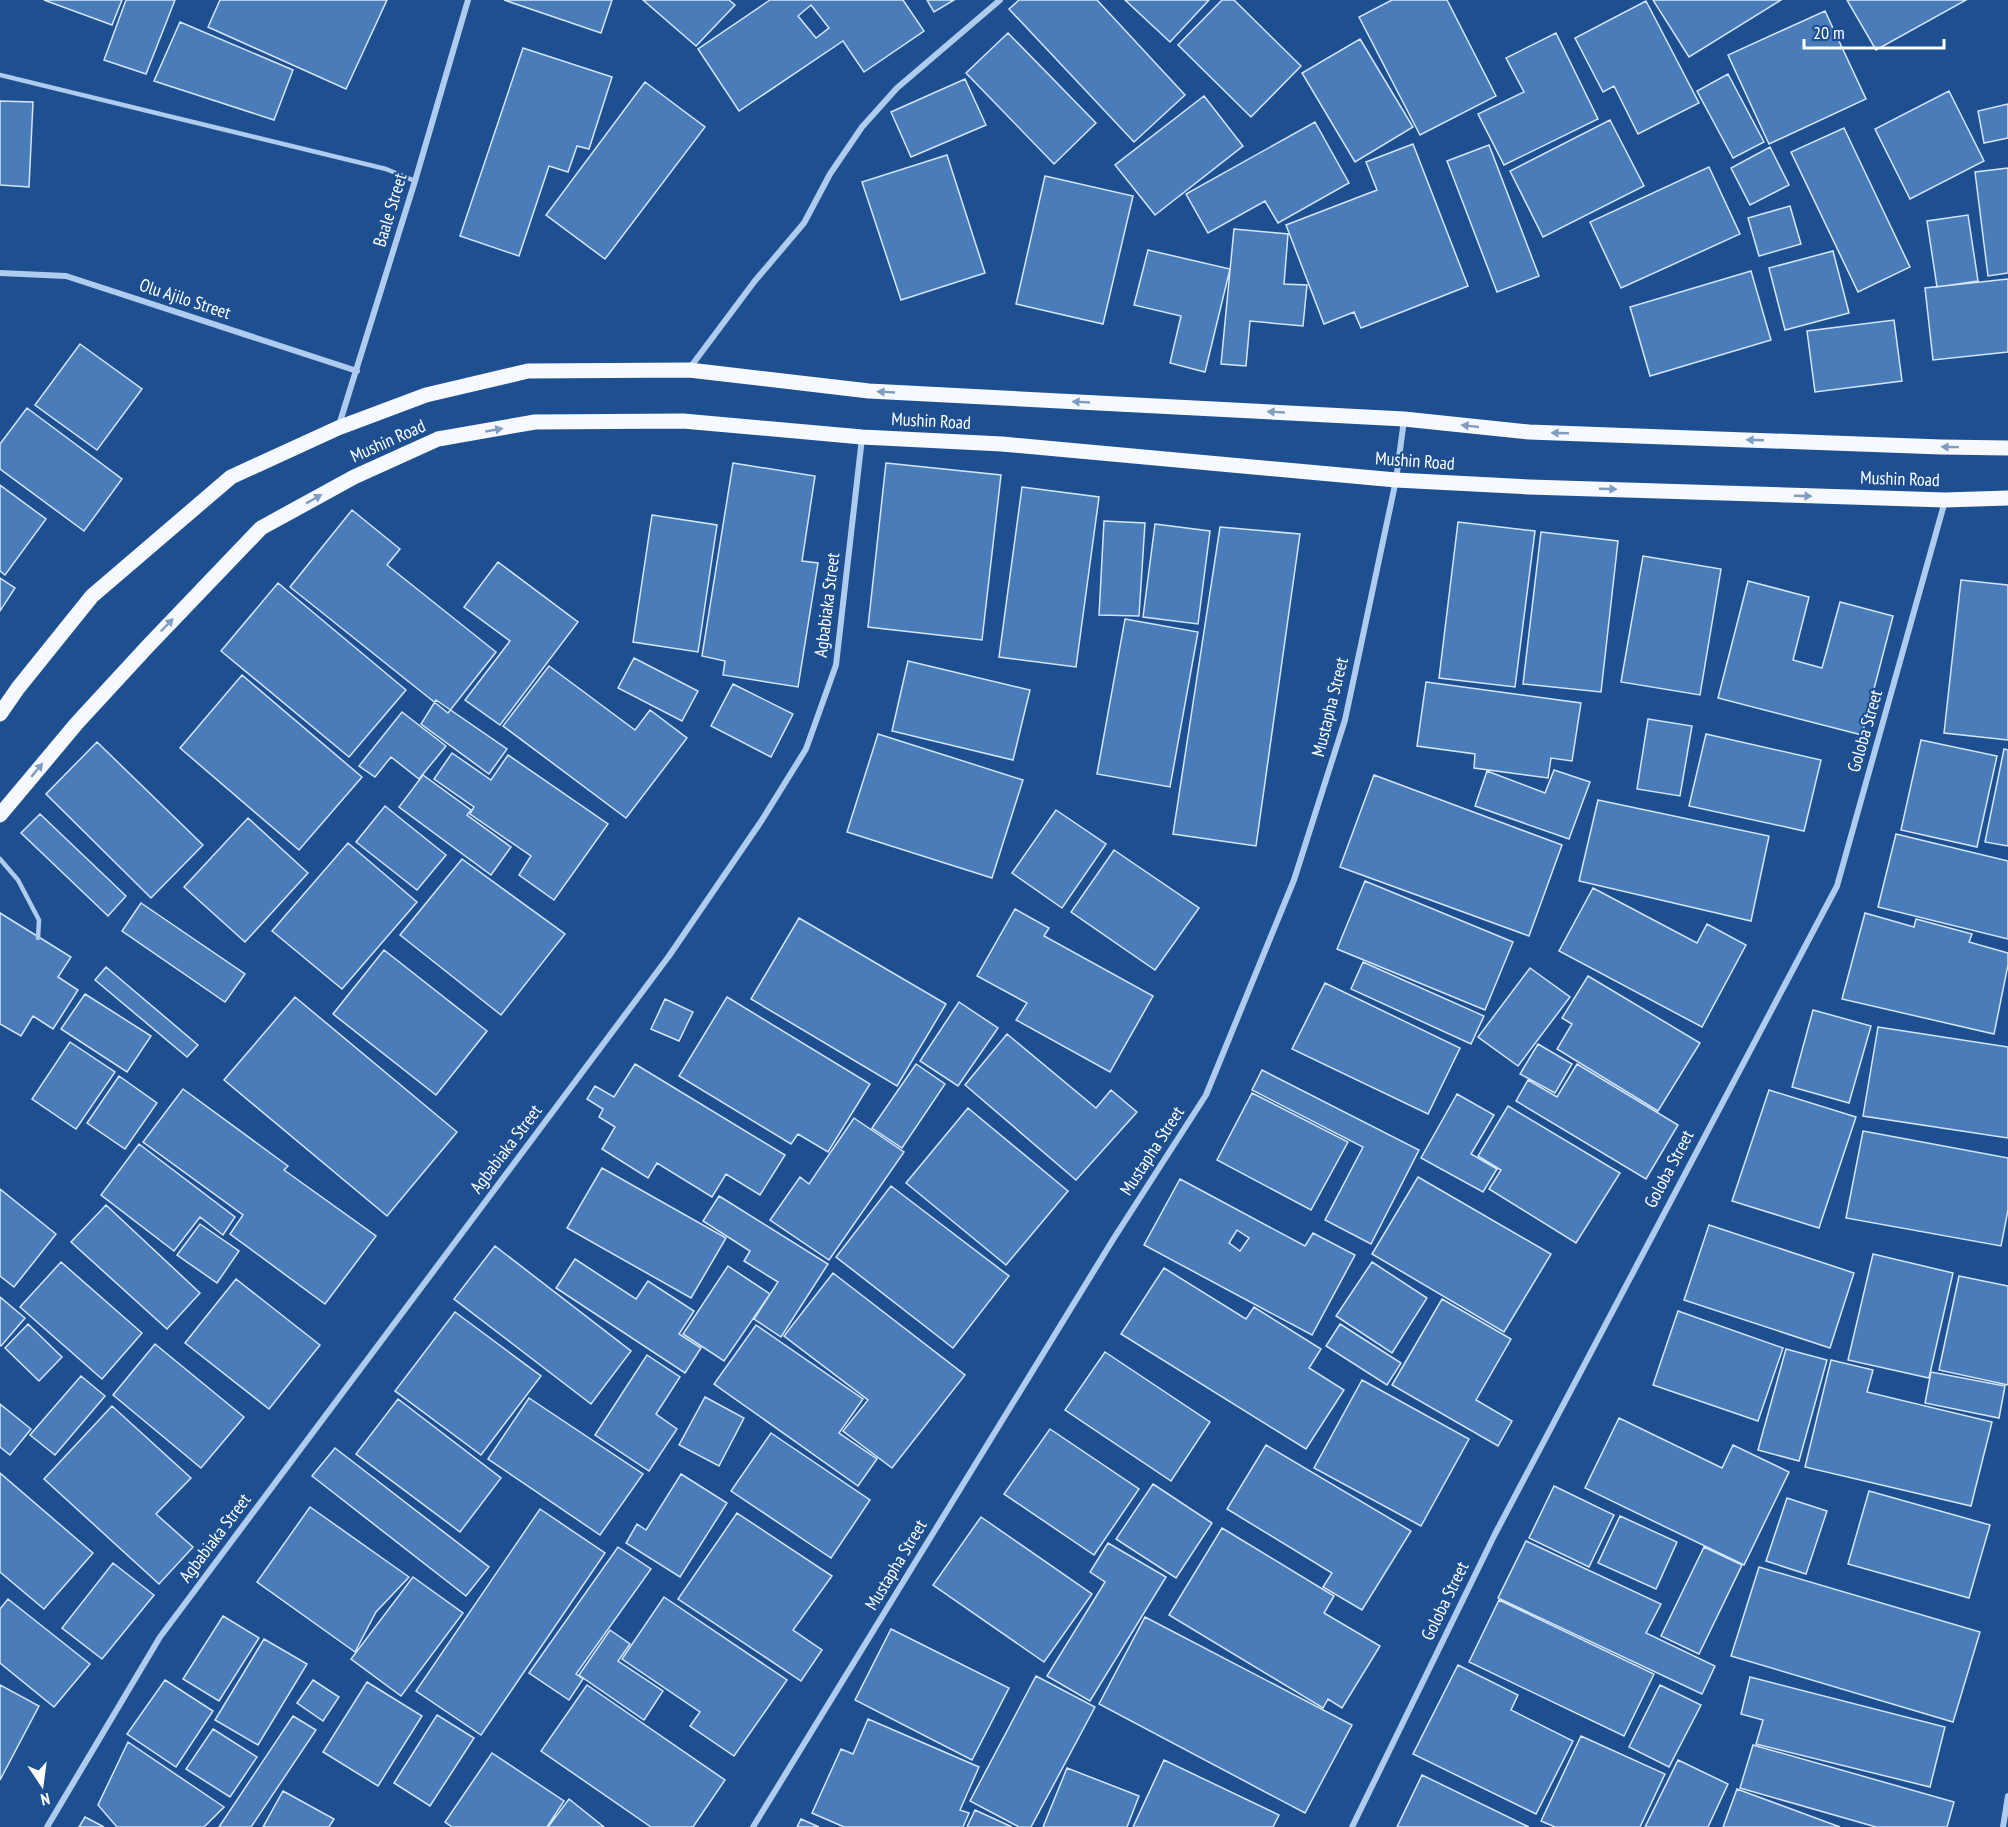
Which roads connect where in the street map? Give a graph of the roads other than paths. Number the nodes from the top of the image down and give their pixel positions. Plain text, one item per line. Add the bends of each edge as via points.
1 (468, 0) edge
2 (1000, 0) edge
3 (0, 75) edge
4 (415, 181) junction
5 (0, 273) edge
6 (688, 370) junction
7 (357, 371) junction
8 (1404, 419) junction
9 (338, 428) junction
10 (862, 437) junction
11 (2008, 448) edge
12 (1396, 480) junction
13 (2008, 498) edge
14 (1945, 500) junction
15 (0, 714) edge
16 (0, 815) edge
17 (0, 859) edge
18 (38, 938) dead end
19 (2008, 1797) edge
20 (47, 1827) edge
21 (753, 1827) edge
22 (1352, 1827) edge
23 (2003, 1827) edge

1 - 4 street, Baale Street
2 - 6 street via 897,88 861,127 804,223
3 - 4 lane via 386,169
4 - 7 street, Baale Street
5 - 7 street, Olu Ajilo Street via 66,276
8 -> 6 main road, Mushin Road via 868,391
6 - 9 main road, Mushin Road via 528,371 426,395
7 - 9 street, Baale Street
11 -> 8 main road, Mushin Road via 1528,432
8 - 12 street, Mustapha Street
9 - 15 main road, Mushin Road via 231,477 92,596
10 - 12 main road, Mushin Road via 1002,444
16 -> 10 main road, Mushin Road via 77,723 261,528 354,477 438,439 535,422 683,421
10 - 20 street, Agbabiaka Street via 836,665 806,749 669,956 160,1637
12 -> 14 main road, Mushin Road
12 - 21 street, Mustapha Street via 1345,720 1294,880 1206,1095
13 - 14 main road, Mushin Road
14 - 22 street, Goloba Street via 1837,886 1500,1524
17 - 18 lane via 18,880 39,920
19 - 23 street

